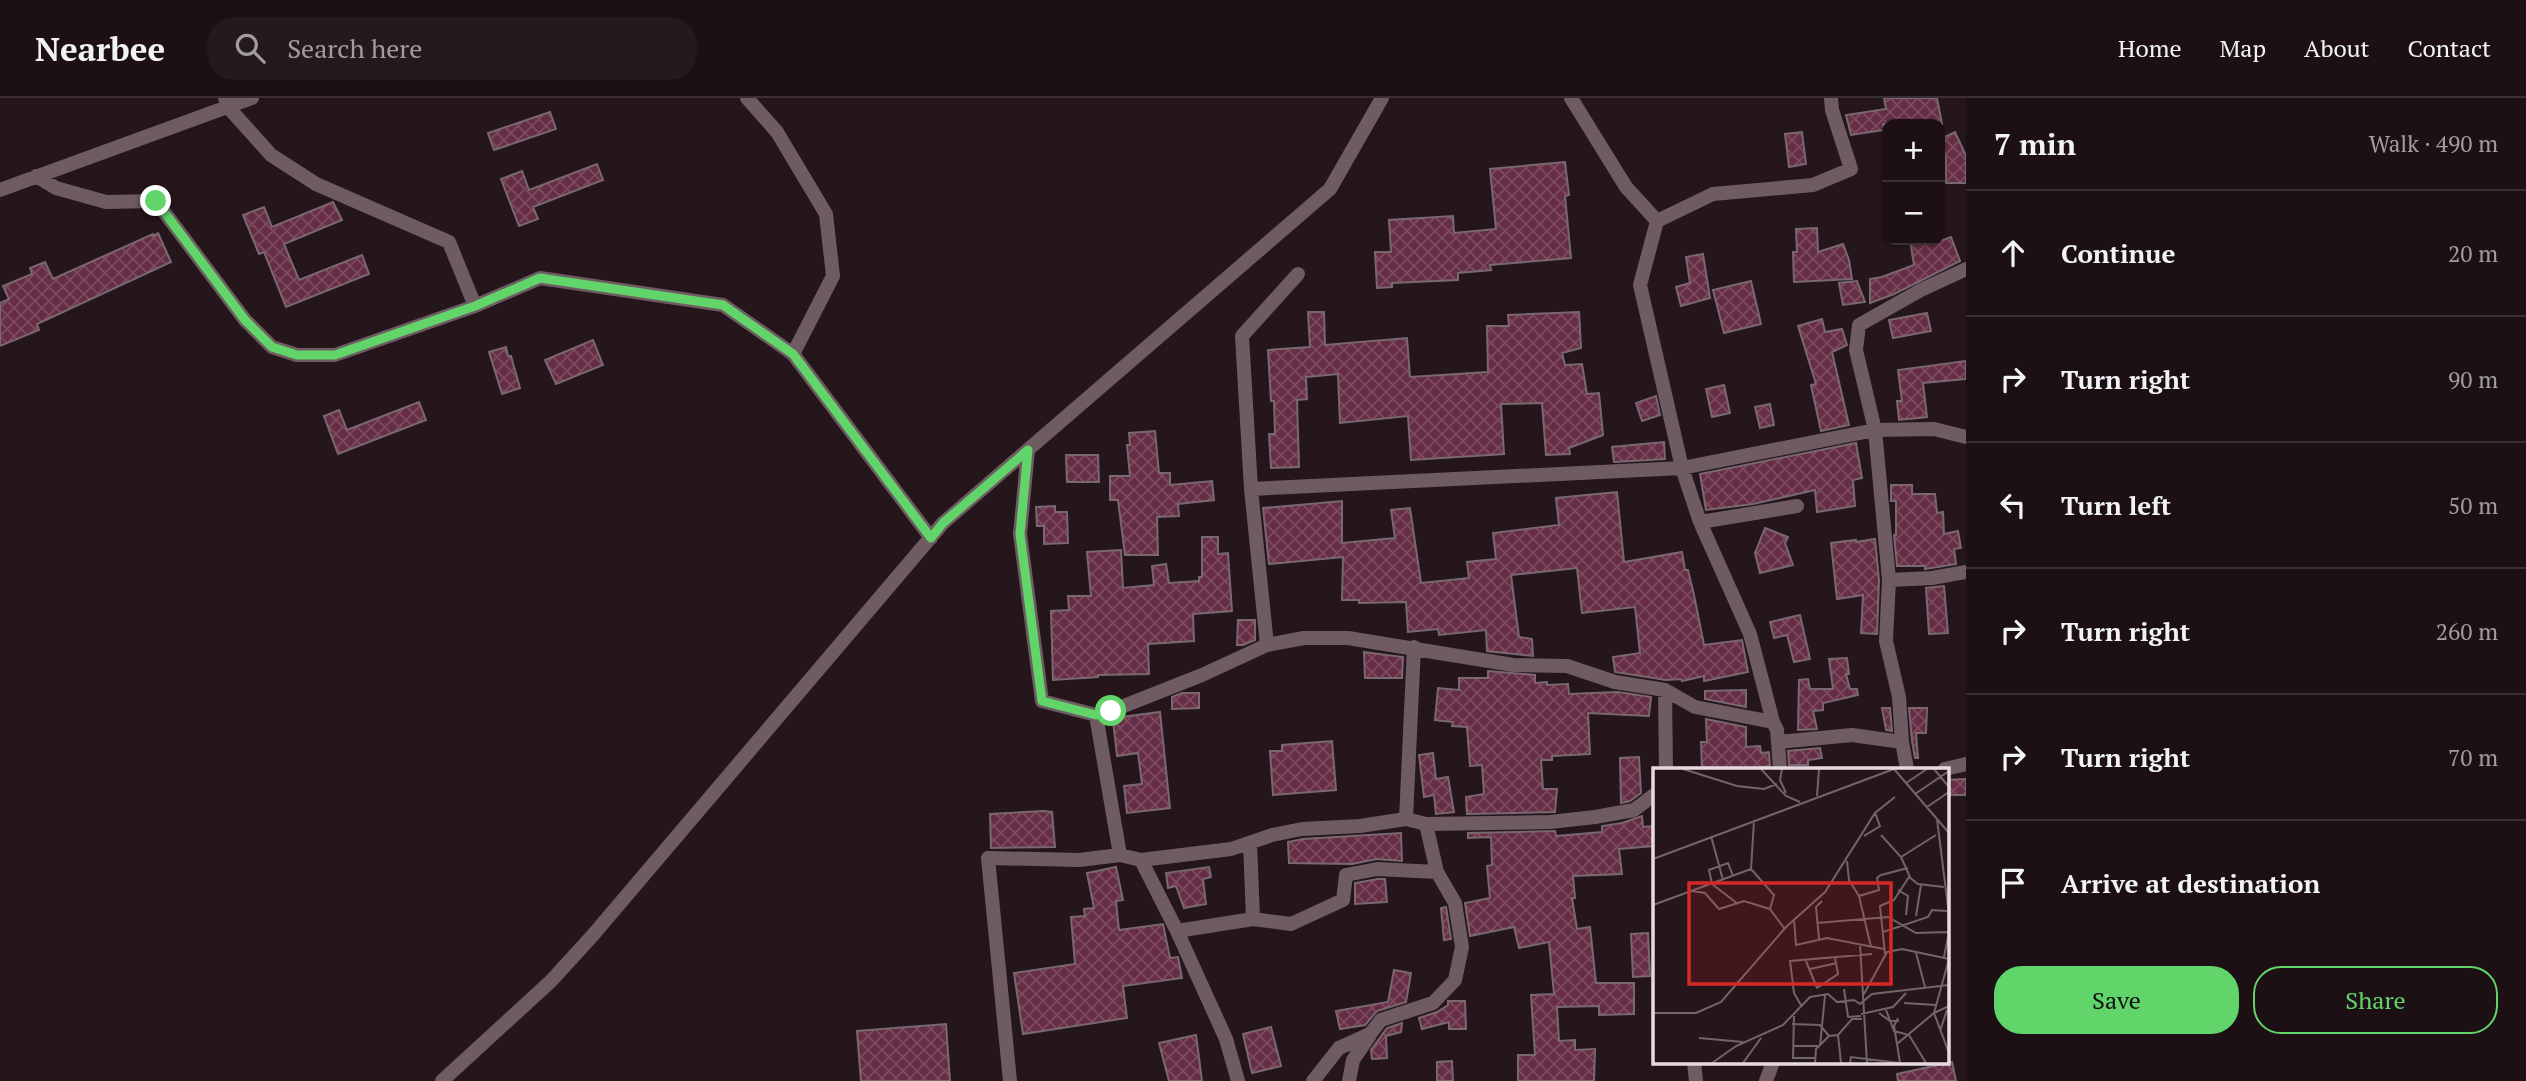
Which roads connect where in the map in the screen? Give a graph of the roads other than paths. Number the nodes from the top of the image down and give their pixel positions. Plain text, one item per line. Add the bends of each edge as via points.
1 (252, 98) edge
2 (747, 98) edge
3 (1382, 98) edge
4 (1571, 98) edge
5 (1831, 98) edge
6 (227, 102) edge
7 (36, 176) junction
8 (0, 190) edge
9 (1657, 221) junction
10 (1966, 270) edge
11 (1298, 274) dead end
12 (475, 306) junction
13 (793, 354) junction
14 (1875, 430) junction
15 (1966, 437) edge
16 (1028, 450) junction
17 (1682, 468) junction
18 (1251, 489) junction
19 (1797, 506) dead end
20 (1700, 522) junction
21 (931, 538) junction
22 (1966, 572) edge
23 (1889, 580) junction
24 (1267, 645) junction
25 (1414, 647) junction
26 (1665, 690) junction
27 (1096, 715) junction
28 (1773, 722) junction
29 (1778, 742) junction
30 (1902, 742) junction
31 (1966, 764) edge
32 (1666, 768) edge
33 (1780, 768) edge
34 (1907, 768) edge
35 (1948, 768) edge
36 (1653, 796) edge
37 (1406, 819) junction
38 (1426, 824) junction
39 (1250, 844) junction
40 (1119, 855) junction
41 (1141, 860) junction
42 (1437, 872) junction
43 (1253, 919) junction
44 (1177, 931) junction
45 (1370, 1034) junction
46 (1694, 1063) edge
47 (1773, 1063) edge
48 (442, 1081) edge
49 (1010, 1081) edge
50 (1238, 1081) edge
51 (1313, 1081) edge
52 (1349, 1081) edge
53 (1696, 1081) edge
54 (1766, 1081) edge

1 - 6 street
2 - 13 street via 777,132 826,214 833,276
3 - 16 street via 1329,188
4 - 9 street via 1626,187
5 - 9 street via 1852,169 1812,185 1713,194
6 - 7 street
6 - 12 street via 271,155 316,184 449,242
7 - 8 street
7 - 12 street via 56,188 106,202 156,201 245,320 272,347 297,355 335,355
9 - 17 street via 1640,285
10 - 14 street via 1859,325 1856,350
11 - 18 street via 1242,336
12 - 13 street via 540,278 723,305
13 - 21 street
14 - 15 street via 1934,429
14 - 17 street
14 - 23 street
16 - 21 street
16 - 27 street via 1020,534 1042,701
17 - 18 street
17 - 20 street
18 - 24 street
19 - 20 street
20 - 28 street via 1750,634
21 - 48 street via 593,935 551,981
22 - 23 street
23 - 30 street via 1886,641 1899,697
24 - 25 street via 1304,638 1348,638
24 - 27 street
25 - 26 street via 1513,665 1567,666 1615,682
25 - 37 street
26 - 28 street via 1695,707
26 - 32 street
27 - 40 street
28 - 29 street
29 - 30 street via 1852,735
29 - 33 street
30 - 34 street
31 - 35 street
36 - 38 street via 1634,810 1595,817
37 - 38 street
37 - 39 street via 1303,829
38 - 42 street
39 - 41 street
39 - 43 street
40 - 41 street
40 - 49 street via 1079,860 988,858
41 - 44 street
42 - 43 street via 1377,869 1346,875 1343,900 1291,924
42 - 45 street via 1455,903 1462,947 1455,980 1433,1003 1381,1020
43 - 44 street
44 - 50 street via 1226,1039
45 - 51 street via 1339,1048
45 - 52 street via 1353,1060
46 - 53 street
47 - 54 street

